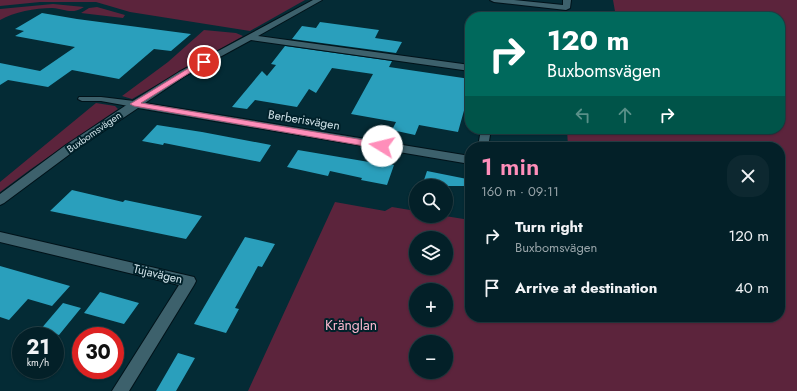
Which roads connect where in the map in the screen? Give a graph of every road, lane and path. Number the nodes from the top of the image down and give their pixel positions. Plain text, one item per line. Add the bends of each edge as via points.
1 (318, 0) edge
2 (494, 0) edge
3 (567, 0) edge
4 (248, 37) junction
5 (465, 67) edge
6 (82, 99) dead end
7 (134, 104) junction
8 (465, 159) edge
9 (0, 200) edge
10 (0, 237) edge
11 (120, 391) edge

1 - 4 street, Buxbomsvägen
2 - 3 street via 566,8
4 - 5 street
4 - 7 street, Buxbomsvägen
6 - 7 lane
7 - 8 street, Berberisvägen
7 - 9 street, Buxbomsvägen
10 - 11 street, Tujavägen via 189,281

